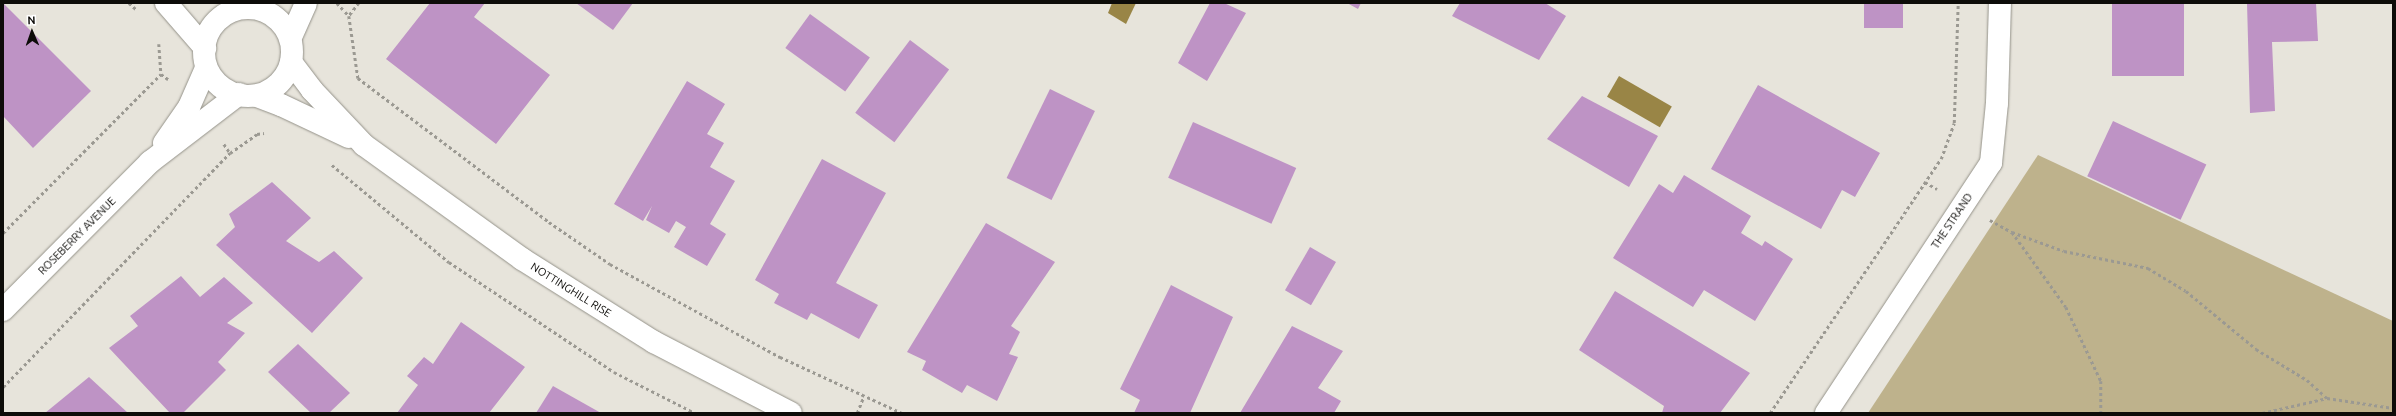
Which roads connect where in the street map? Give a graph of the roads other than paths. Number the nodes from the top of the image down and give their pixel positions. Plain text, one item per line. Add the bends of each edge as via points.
1 (306, 3) edge
2 (2000, 3) edge
3 (242, 5) edge
4 (169, 6) edge
5 (291, 37) junction
6 (205, 58) junction
7 (291, 62) junction
8 (248, 95) junction
9 (364, 145) junction
10 (150, 162) junction
11 (3, 310) edge
12 (791, 413) edge
13 (1826, 413) edge

1 - 5 street
2 - 13 street, THE STRAND via 1997,103 1991,164
3 - 5 street via 274,14
3 - 6 street via 218,18 206,35
4 - 6 street
5 - 7 street via 294,49
6 - 8 street via 219,86 227,92
6 - 10 street, ROSEBERRY AVENUE via 189,107
7 - 8 street via 290,71 280,84
7 - 9 street, NOTTINGHILL RISE via 312,90
8 - 9 street, NOTTINGHILL RISE via 281,104
8 - 10 street, ROSEBERRY AVENUE via 207,118
9 - 12 street, NOTTINGHILL RISE via 522,259 654,342
10 - 11 street, ROSEBERRY AVENUE

